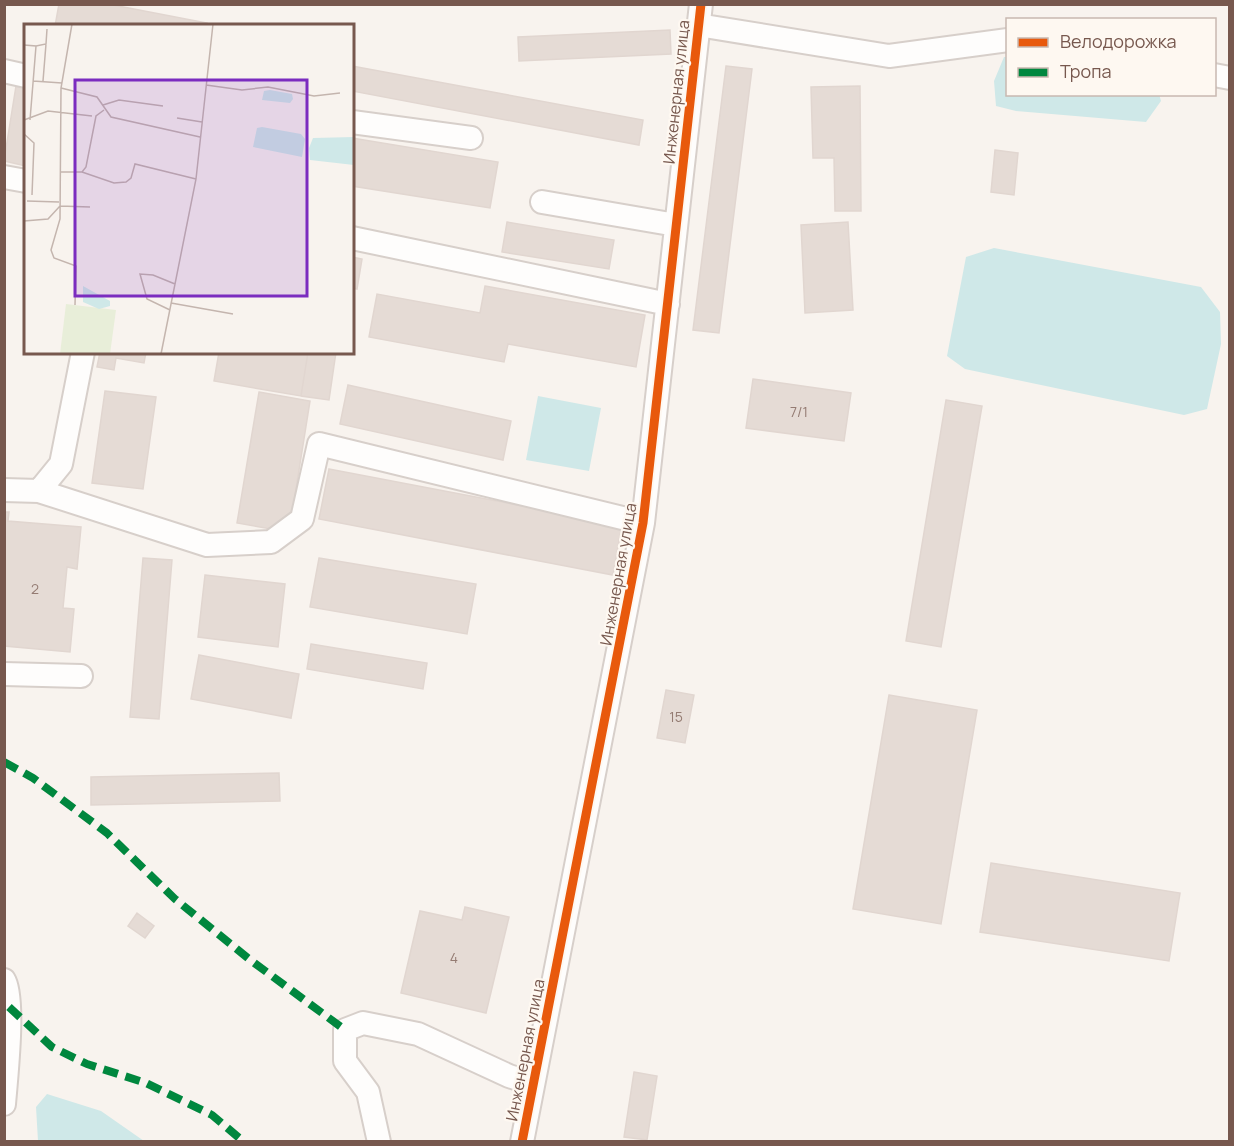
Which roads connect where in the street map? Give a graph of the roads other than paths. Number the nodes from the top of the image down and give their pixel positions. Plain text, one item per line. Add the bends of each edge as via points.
1 (700, 15) edge
2 (1006, 40) edge
3 (4, 71) edge
4 (24, 76) edge
5 (354, 122) edge
6 (471, 138) dead end
7 (4, 177) edge
8 (24, 181) edge
9 (542, 202) dead end
10 (676, 225) junction
11 (354, 238) edge
12 (668, 304) junction
13 (83, 354) edge
14 (4, 490) edge
15 (39, 491) junction
16 (644, 523) junction
17 (4, 674) edge
18 (81, 676) dead end
19 (4, 980) edge
20 (533, 1084) junction
21 (4, 1104) edge
22 (379, 1142) edge
23 (522, 1142) edge

1 - 2 street via 889,56
1 - 10 street, Инженерная улица
3 - 4 street
5 - 6 street
7 - 8 street
9 - 10 street
10 - 12 street, Инженерная улица
11 - 12 street
12 - 16 street, Инженерная улица
13 - 15 street via 61,464
14 - 15 street
15 - 16 street via 207,545 271,542 302,519 319,444
16 - 20 street, Инженерная улица
17 - 18 street
19 - 21 street via 9,1007
20 - 22 street via 418,1034 363,1023 345,1030 345,1061 368,1092
20 - 23 street, Инженерная улица

